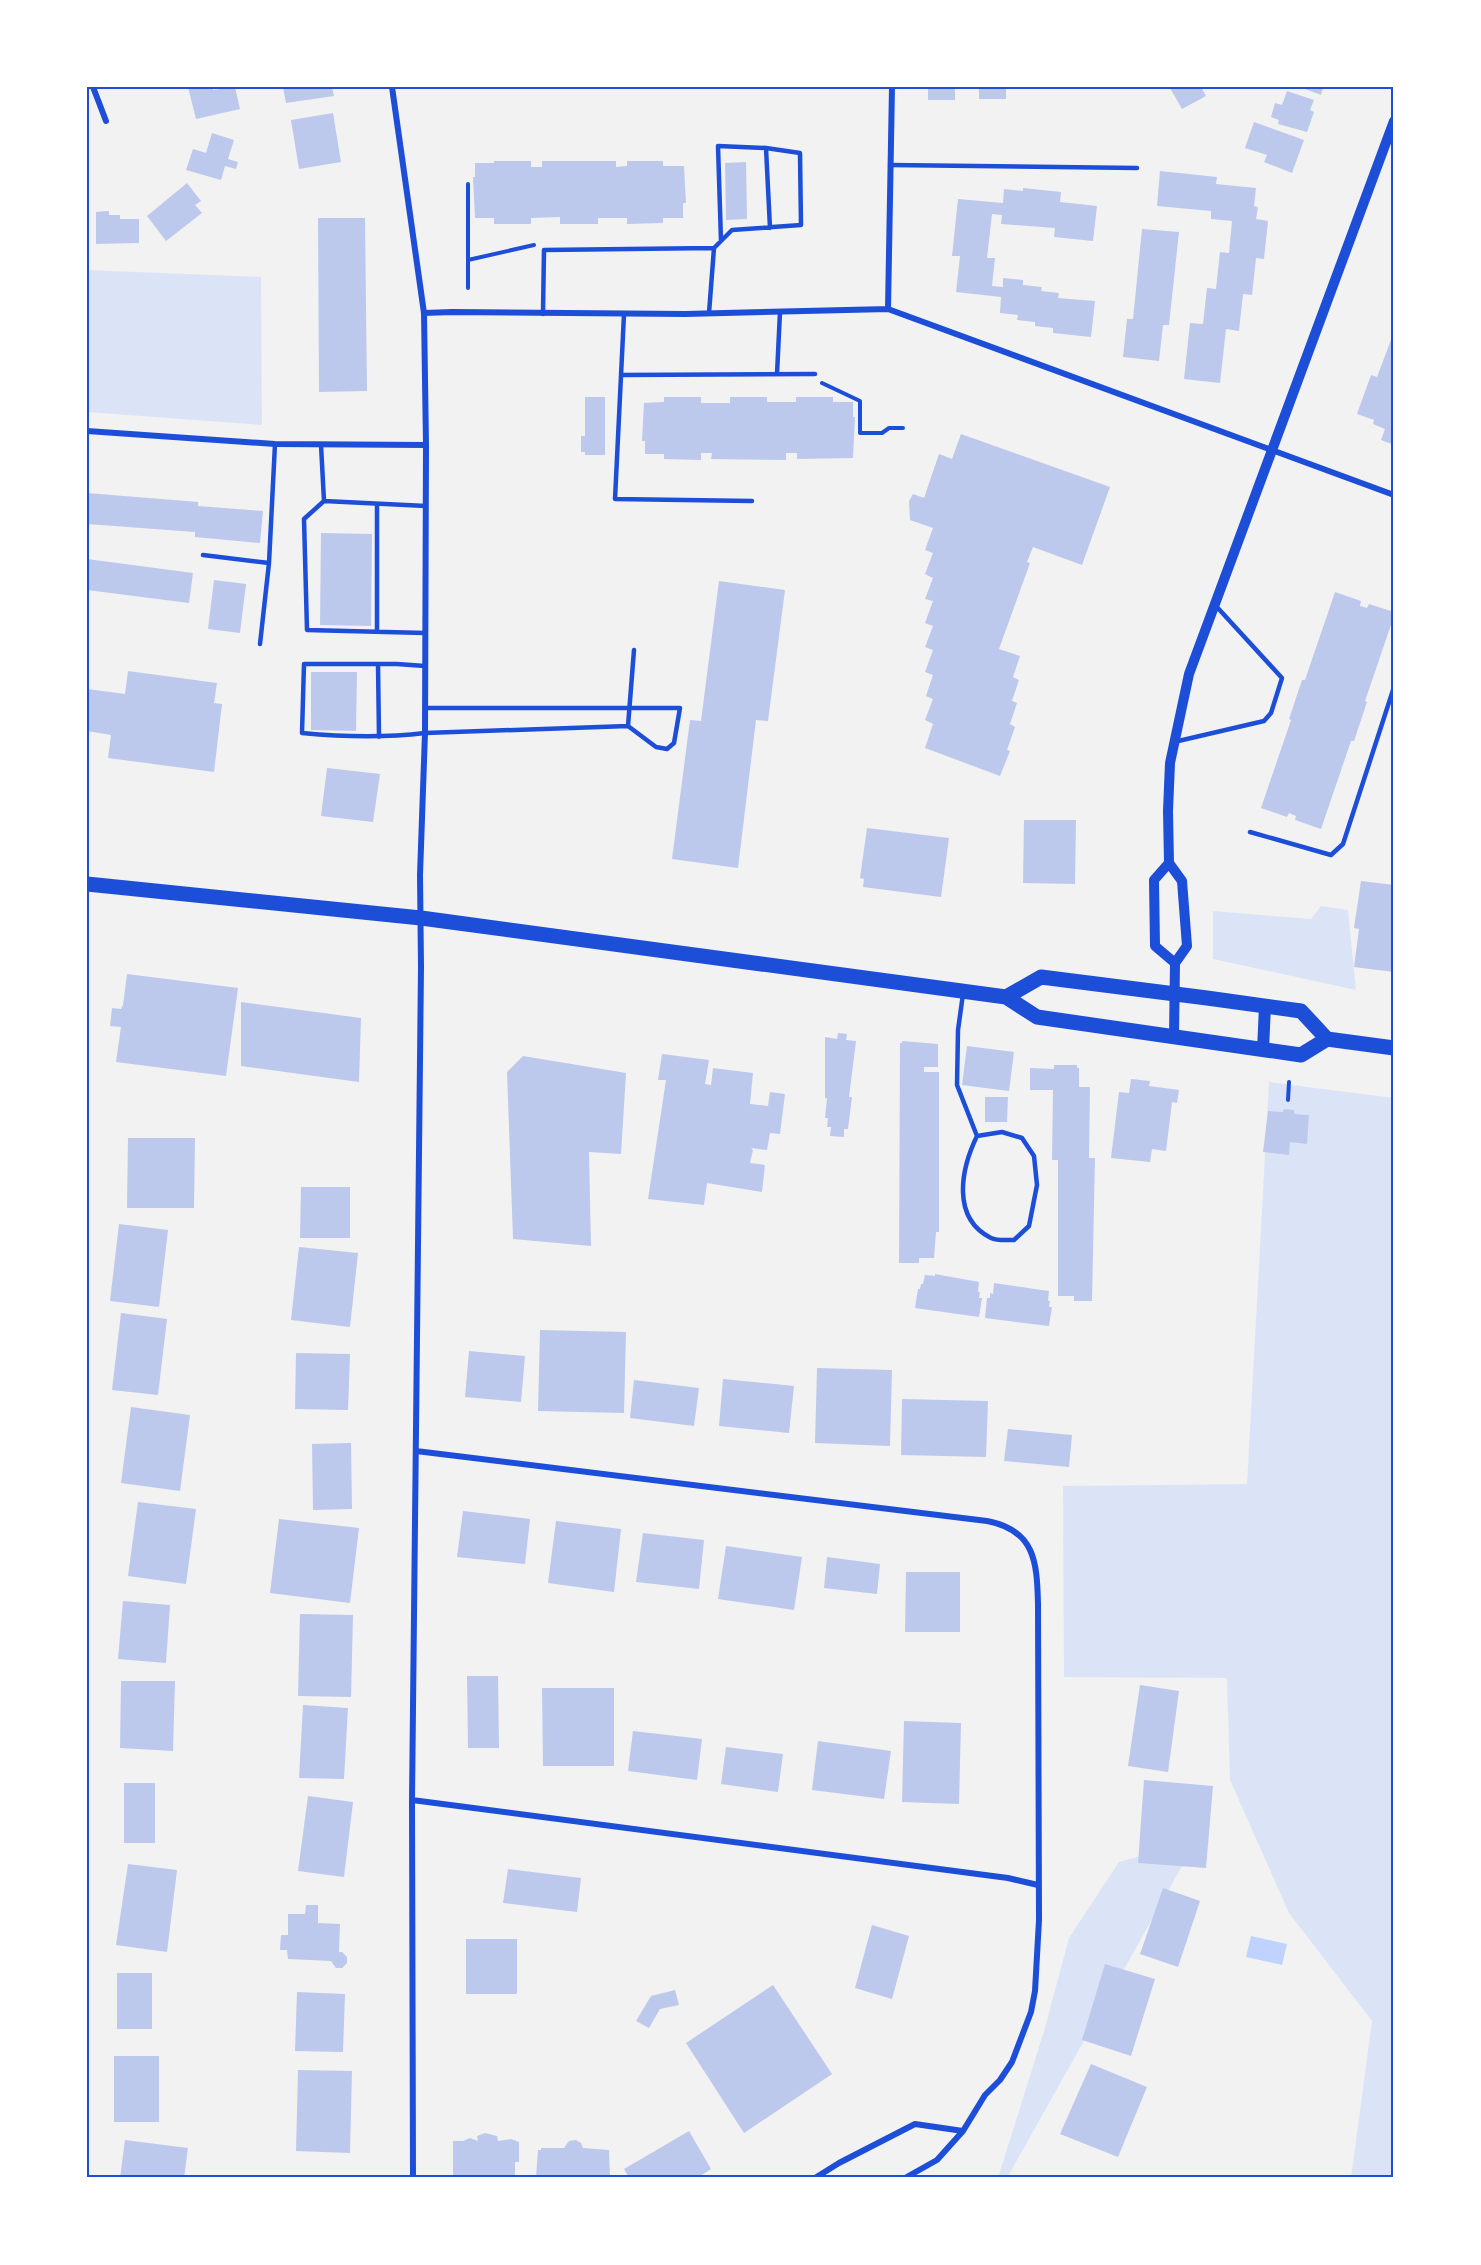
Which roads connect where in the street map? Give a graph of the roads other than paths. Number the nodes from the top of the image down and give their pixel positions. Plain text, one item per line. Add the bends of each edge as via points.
1 (93, 87) edge
2 (392, 87) edge
3 (891, 87) edge
4 (106, 121) dead end
5 (1394, 121) edge
6 (766, 148) junction
7 (890, 165) junction
8 (1137, 168) dead end
9 (770, 228) junction
10 (721, 241) junction
11 (714, 248) junction
12 (888, 309) junction
13 (780, 312) junction
14 (424, 313) junction
15 (709, 313) junction
16 (543, 314) junction
17 (624, 314) junction
18 (777, 374) junction
19 (815, 374) road end
20 (621, 375) junction
21 (87, 431) edge
22 (275, 444) junction
23 (321, 445) junction
24 (426, 445) junction
25 (1272, 450) junction
26 (1394, 495) edge
27 (324, 501) junction
28 (752, 501) dead end
29 (377, 504) junction
30 (426, 506) junction
31 (203, 555) dead end
32 (268, 563) junction
33 (1215, 604) junction
34 (377, 632) junction
35 (425, 633) junction
36 (260, 644) dead end
37 (634, 650) dead end
38 (378, 664) junction
39 (425, 666) junction
40 (1394, 687) edge
41 (630, 707) junction
42 (425, 708) junction
43 (628, 726) junction
44 (425, 733) junction
45 (379, 737) junction
46 (1174, 742) junction
47 (1250, 832) dead end
48 (1169, 863) junction
49 (87, 884) edge
50 (421, 918) junction
51 (1175, 963) junction
52 (964, 991) junction
53 (1176, 994) junction
54 (1006, 997) junction
55 (1265, 1006) junction
56 (1174, 1037) junction
57 (1327, 1038) junction
58 (1394, 1048) edge
59 (1263, 1050) junction
60 (976, 1136) junction
61 (416, 1451) junction
62 (412, 1800) junction
63 (1038, 1885) junction
64 (963, 2131) junction
65 (413, 2178) edge
66 (815, 2178) edge
67 (905, 2178) edge

1 - 4 street
2 - 14 street
3 - 7 street
5 - 25 street
6 - 9 lane
6 - 9 lane via 800,153 801,225
6 - 10 lane via 718,146
7 - 8 lane
7 - 12 street
9 - 10 lane via 732,230
10 - 11 lane
11 - 15 lane
11 - 16 lane via 544,250
12 - 13 street
12 - 25 street
13 - 15 street
13 - 18 lane
14 - 16 street
14 - 24 street
15 - 17 street
16 - 17 street
17 - 20 lane
18 - 19 lane
18 - 20 lane
20 - 28 lane via 615,499
21 - 22 street
22 - 23 street
22 - 32 lane
23 - 24 street
23 - 27 lane
24 - 30 street
25 - 26 street
25 - 33 street
27 - 29 lane
27 - 34 lane via 304,519 306,630
29 - 30 lane
29 - 34 lane
30 - 35 street
31 - 32 lane
32 - 36 lane
33 - 46 street via 1189,674
33 - 46 lane via 1282,678 1271,713 1264,721
34 - 35 lane
35 - 39 street
37 - 41 lane
38 - 39 lane
38 - 45 lane
38 - 45 lane via 304,664 302,733
39 - 42 street
40 - 47 lane via 1343,844 1331,855
41 - 42 lane
41 - 43 lane
41 - 43 lane via 681,708 674,743 667,749 656,747
42 - 44 street
43 - 44 lane
44 - 45 lane
44 - 50 street
46 - 48 street via 1169,783
48 - 51 street via 1182,881 1187,945
48 - 51 street via 1155,880 1155,946
49 - 50 main road
50 - 52 main road
50 - 61 street
51 - 53 street
52 - 54 main road
52 - 60 lane via 958,1029 957,1085
53 - 54 main road via 1041,977
53 - 55 main road
53 - 56 street
54 - 56 main road via 1038,1017
55 - 57 main road via 1301,1011
55 - 59 main road
56 - 59 main road
57 - 58 main road
57 - 59 main road via 1301,1055
60 - 60 lane via 1002,1132 1023,1138 1034,1156 1037,1185 1029,1226 1014,1240 993,1239 971,1223 962,1191 966,1158
61 - 62 street
61 - 63 street via 987,1521 1010,1528 1025,1542 1037,1569
62 - 63 street
62 - 65 street
63 - 64 street via 1039,1942 1031,2012 1012,2062
64 - 66 street via 915,2124
64 - 67 street via 937,2160

